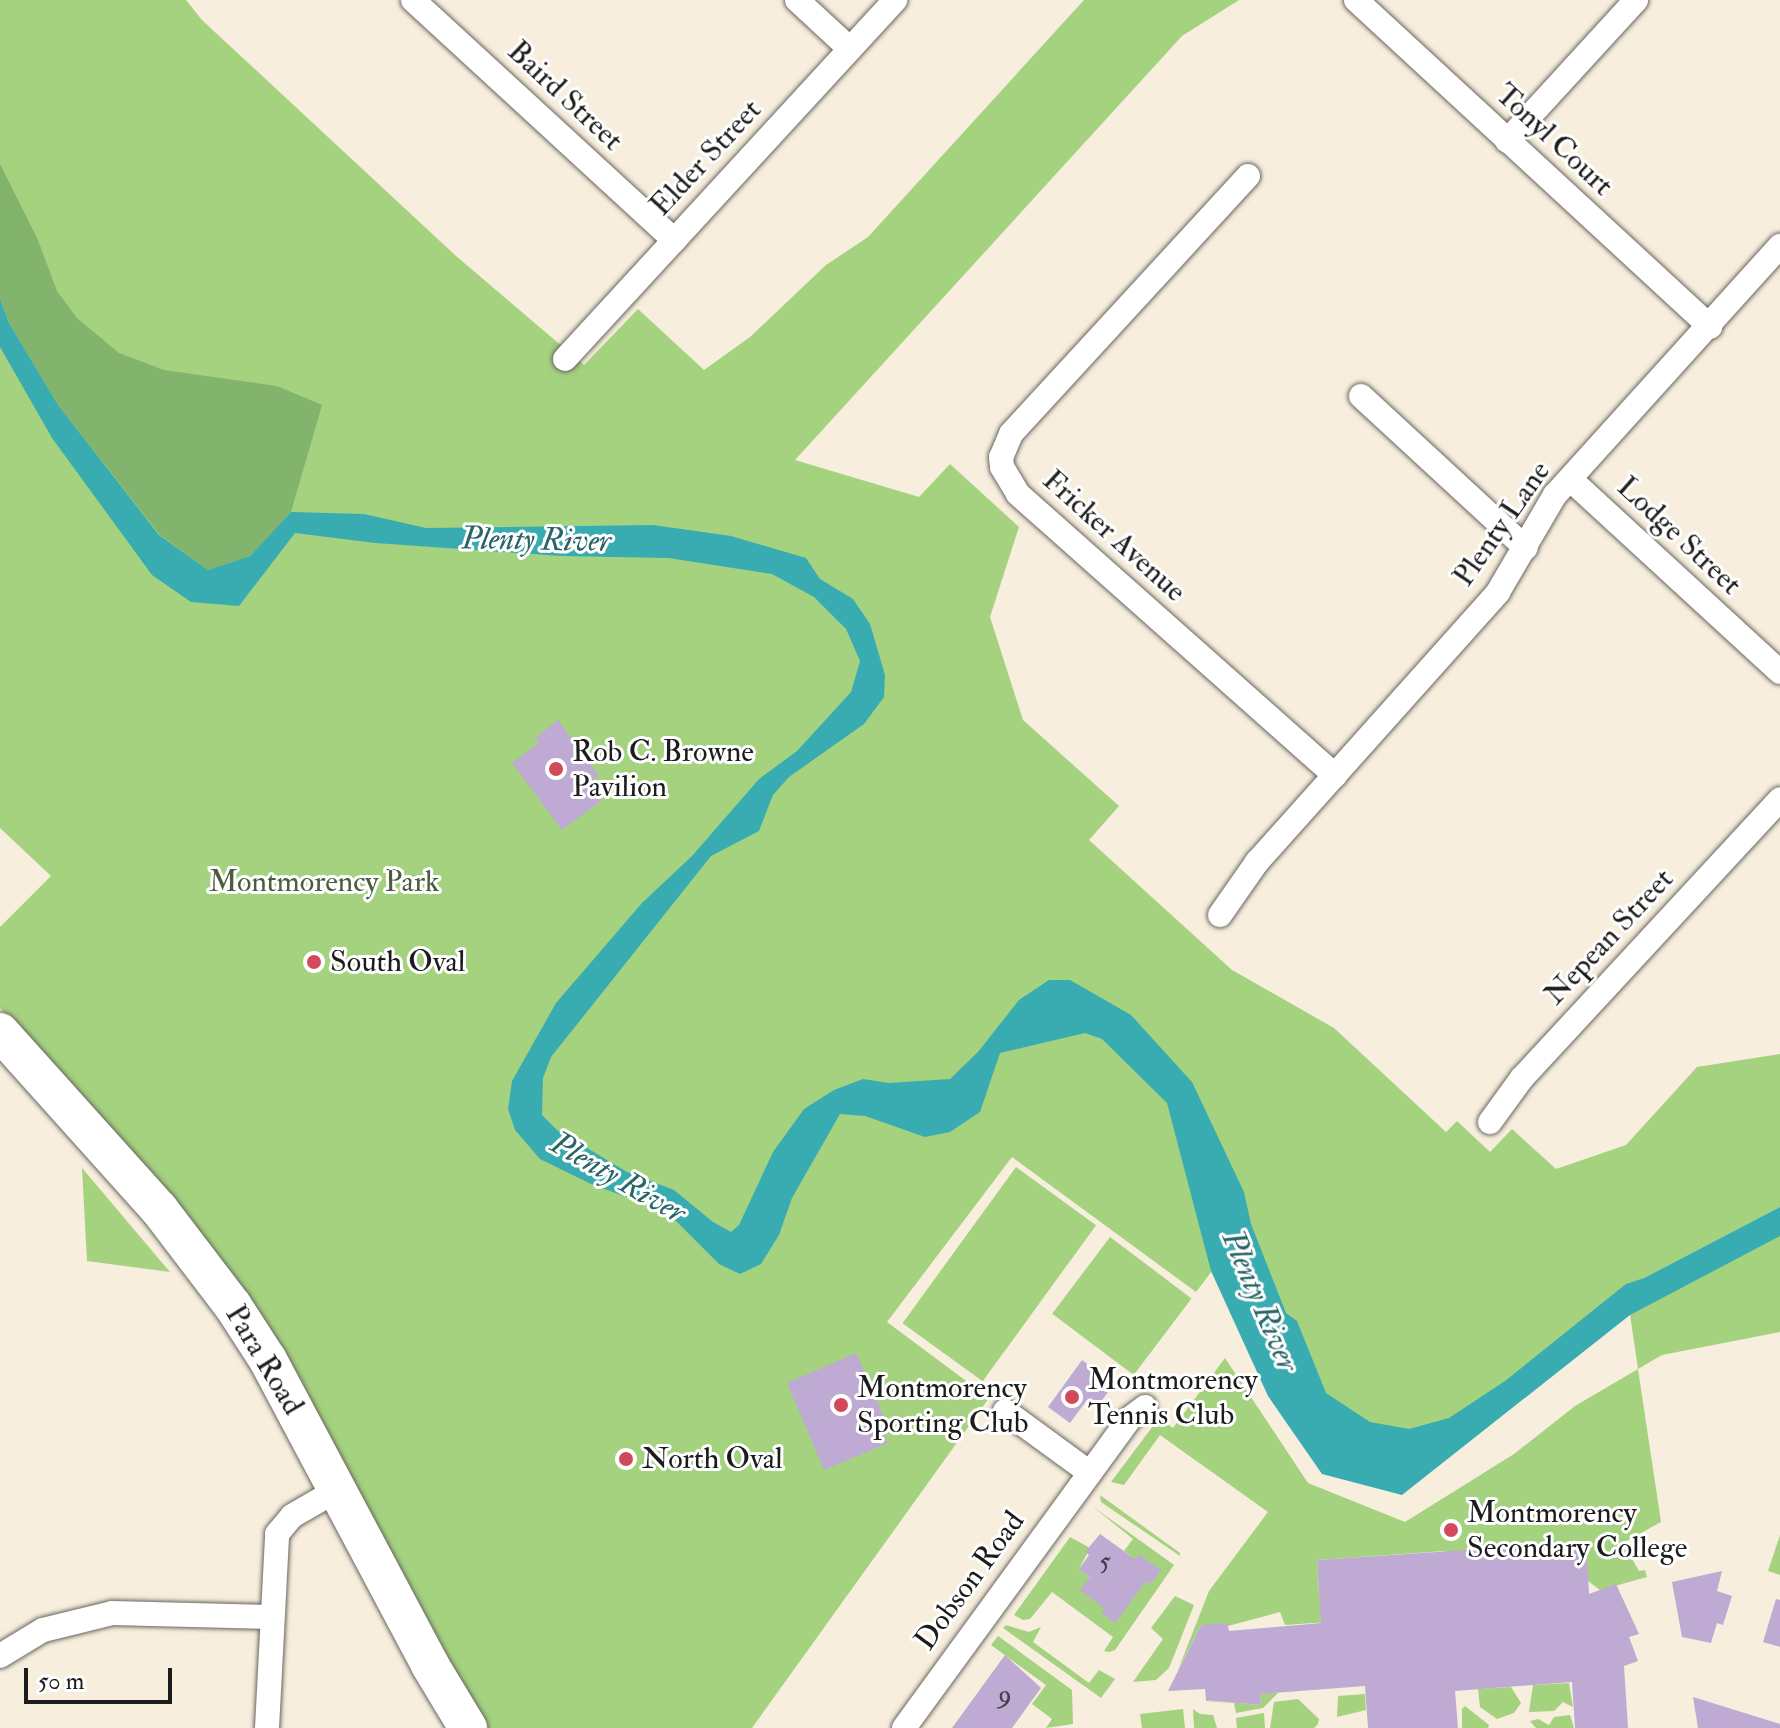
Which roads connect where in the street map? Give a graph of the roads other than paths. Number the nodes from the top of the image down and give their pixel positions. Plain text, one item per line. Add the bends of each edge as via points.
1 (413, 0) edge
2 (797, 0) edge
3 (895, 0) edge
4 (1356, 0) edge
5 (1636, 0) edge
6 (850, 49) junction
7 (1507, 141) junction
8 (1248, 176) dead end
9 (674, 240) junction
10 (1780, 246) edge
11 (1710, 327) junction
12 (565, 359) dead end
13 (1361, 396) dead end
14 (1570, 479) junction
15 (1526, 548) junction
16 (1780, 672) edge
17 (1335, 775) junction
18 (1780, 799) edge
19 (1220, 915) dead end
20 (0, 1032) edge
21 (1490, 1122) dead end
22 (1145, 1407) dead end
23 (1005, 1411) dead end
24 (1090, 1473) junction
25 (337, 1490) junction
26 (271, 1617) junction
27 (0, 1656) edge
28 (267, 1728) edge
29 (468, 1728) edge
30 (904, 1728) edge

1 - 9 street, Baird Street
2 - 6 street
3 - 6 street, Elder Street
4 - 7 street, Tonyl Court
5 - 7 street
6 - 9 street, Elder Street
7 - 11 street, Tonyl Court
8 - 17 street, Fricker Avenue via 1011,434 1002,467 1018,494
9 - 12 street, Elder Street
10 - 11 street, Plenty Lane
11 - 14 street, Plenty Lane
13 - 15 street
14 - 15 street, Plenty Lane
14 - 16 street, Lodge Street
15 - 17 street, Plenty Lane via 1498,592
17 - 19 street, Plenty Lane via 1257,862
18 - 21 street, Nepean Street via 1522,1078
20 - 25 main road, Para Road via 131,1176 209,1272 268,1360
22 - 24 street, Dobson Road via 1129,1419
23 - 24 street
24 - 30 street, Dobson Road
25 - 26 street via 280,1528
25 - 29 main road, Para Road
26 - 27 street via 112,1613 43,1630
26 - 28 street

